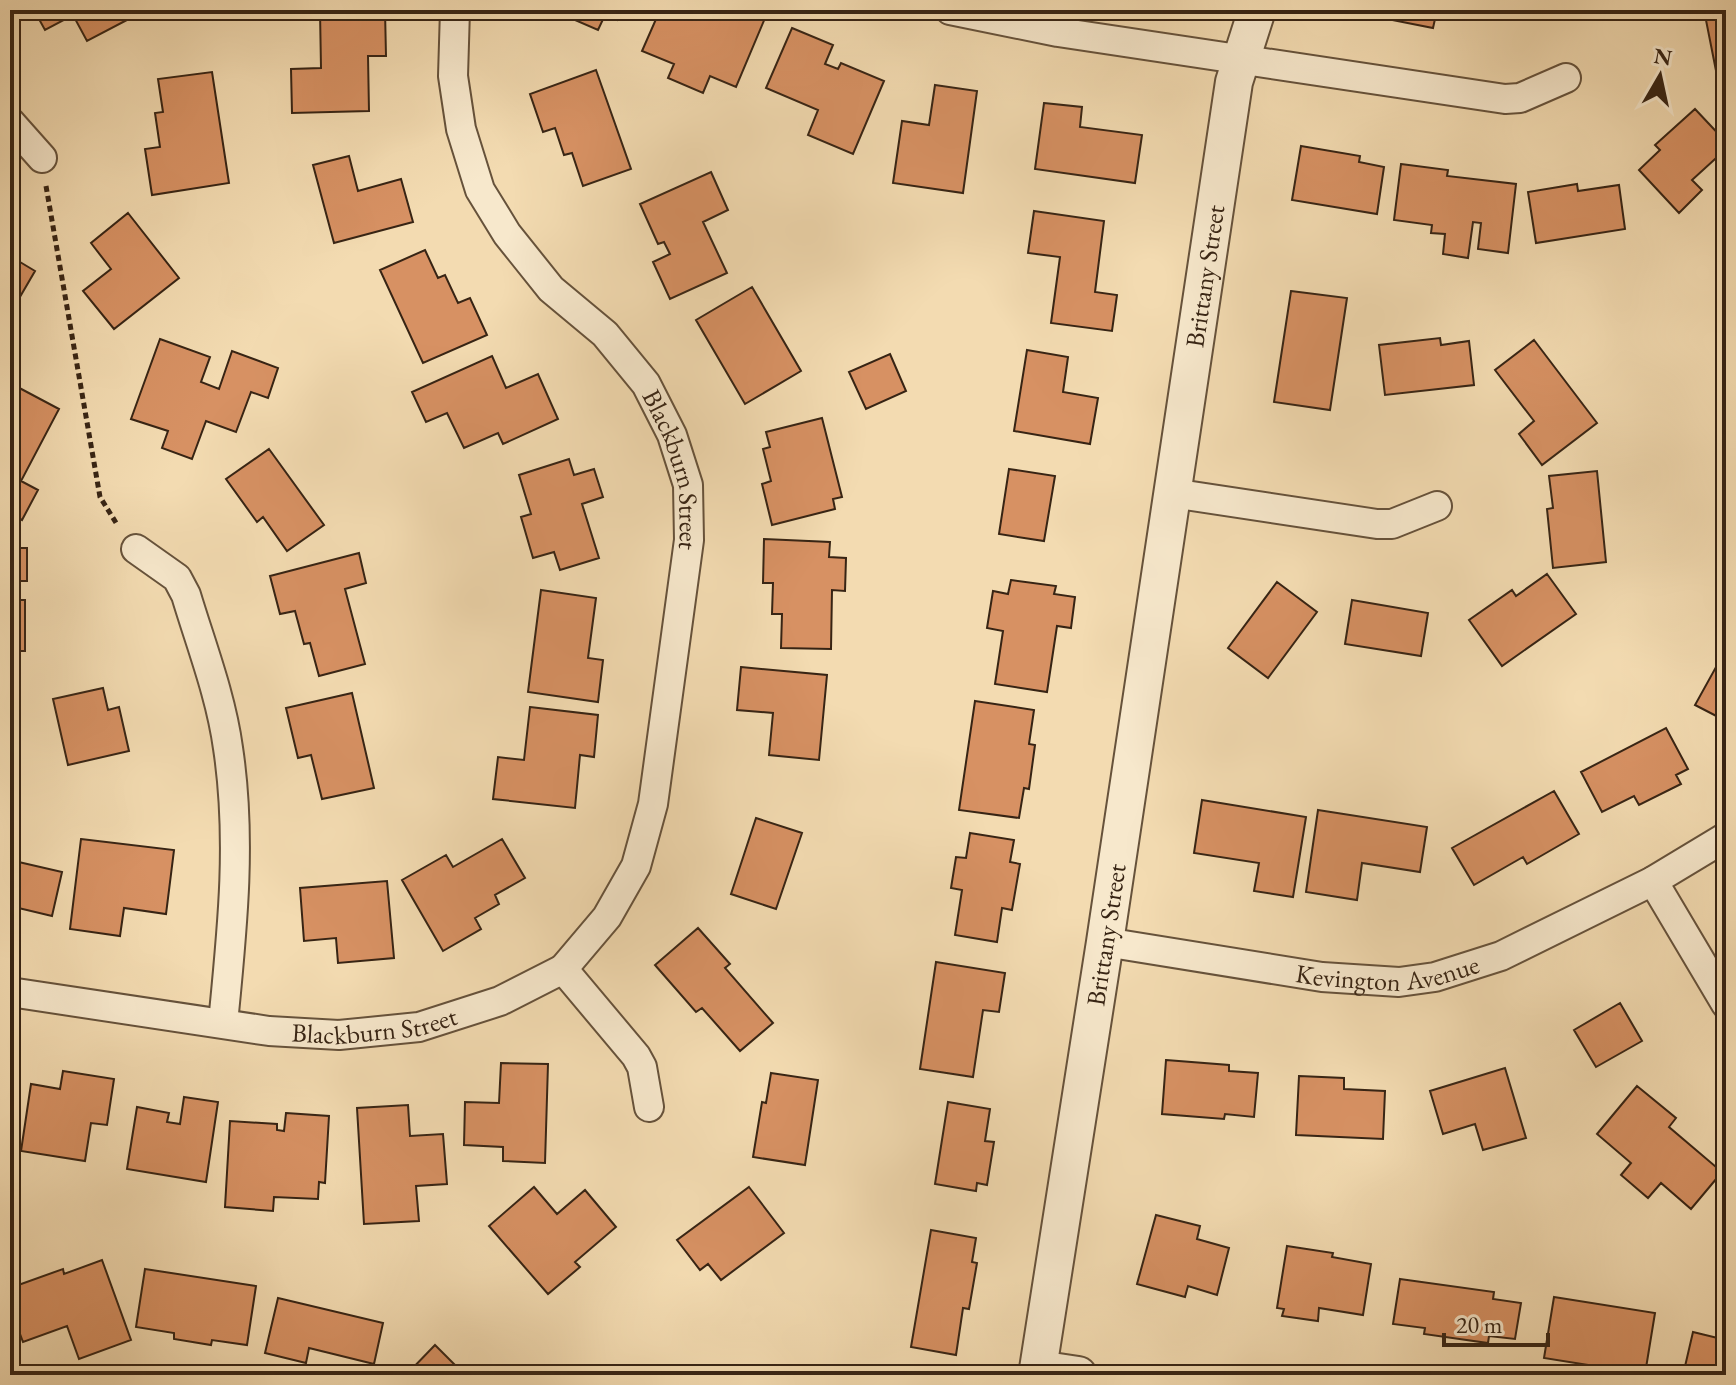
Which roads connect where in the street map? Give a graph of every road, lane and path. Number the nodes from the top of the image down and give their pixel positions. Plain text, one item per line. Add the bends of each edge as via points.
1 (455, 10) edge
2 (950, 10) edge
3 (1257, 10) edge
4 (1239, 59) junction
5 (1566, 78) dead end
6 (10, 122) edge
7 (42, 158) joint
8 (1172, 493) junction
9 (1437, 506) dead end
10 (136, 549) joint
11 (1726, 837) edge
12 (1653, 881) junction
13 (1105, 942) junction
14 (563, 969) junction
15 (10, 992) edge
16 (1726, 1004) edge
17 (223, 1023) junction
18 (649, 1107) dead end
19 (1037, 1372) edge
20 (1078, 1375) edge

1 - 14 street, Blackburn Street via 453,76 461,129 480,190 551,289 605,334 646,384 672,435 688,485 689,540 653,804 636,866 607,917
2 - 4 street
3 - 4 street, Brittany Street
4 - 5 street via 1505,99
4 - 8 street, Brittany Street
6 - 7 street
7 - 10 path via 100,497
8 - 9 street via 1377,524 1392,524
8 - 13 street, Brittany Street
10 - 17 street via 177,578 186,595 222,713 235,823 234,911
11 - 12 street, Kevington Avenue
12 - 13 street, Kevington Avenue via 1501,956 1435,977 1399,982 1322,977
12 - 16 street
13 - 19 street, Brittany Street
14 - 17 street, Blackburn Street via 500,1001 419,1027 339,1035
14 - 18 street via 636,1056
15 - 17 street, Blackburn Street
19 - 20 street

